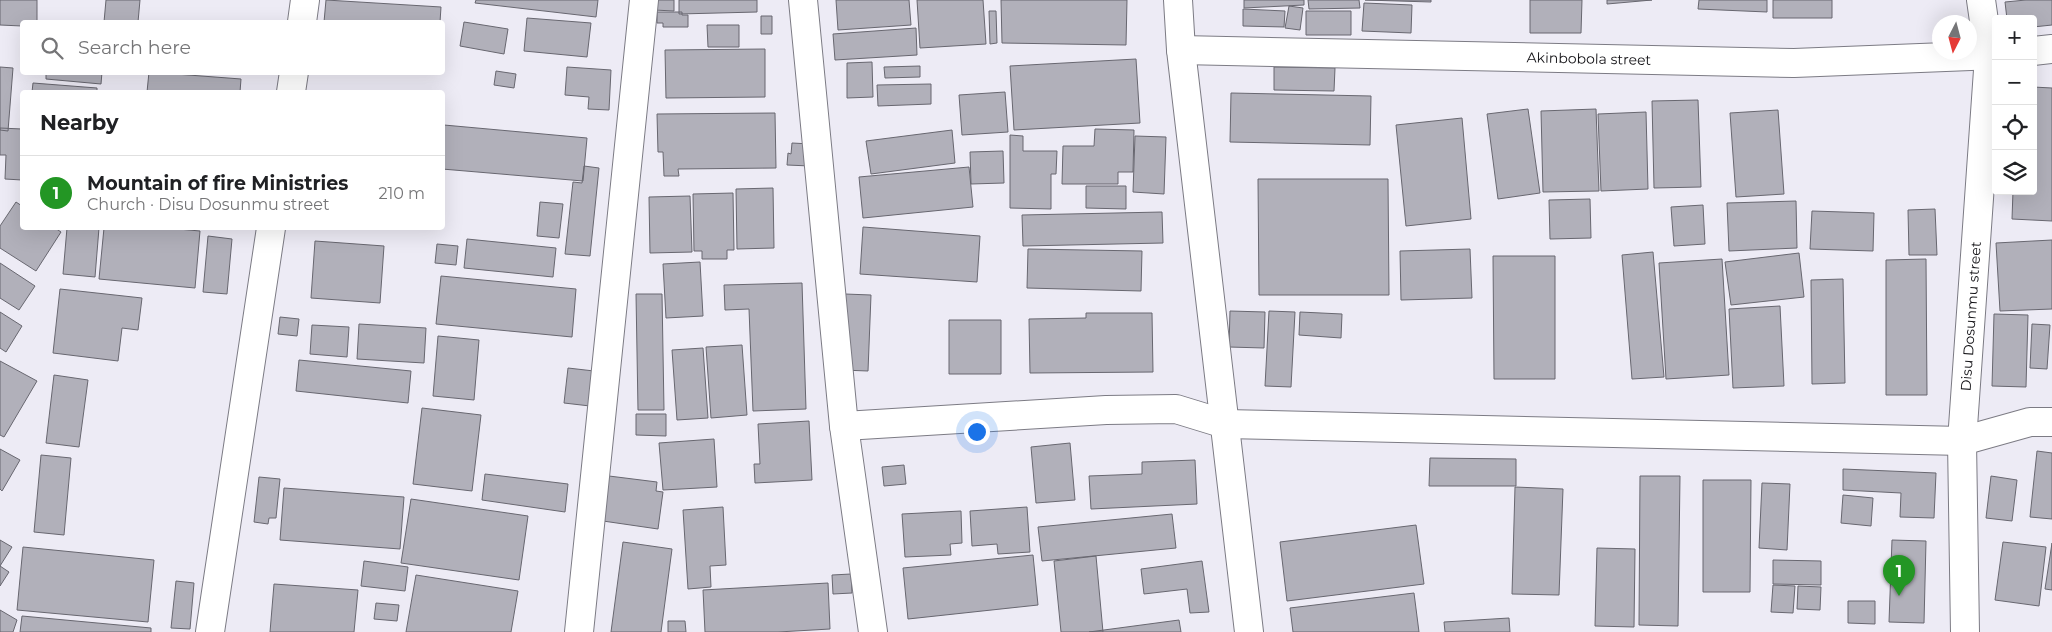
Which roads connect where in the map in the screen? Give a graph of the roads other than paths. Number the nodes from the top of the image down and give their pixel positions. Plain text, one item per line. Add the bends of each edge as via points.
1 (305, 0) edge
2 (644, 0) edge
3 (803, 0) edge
4 (1178, 0) edge
5 (1981, 0) edge
6 (302, 20) edge
7 (2052, 49) edge
8 (1181, 50) junction
9 (1992, 50) edge
10 (2037, 51) edge
11 (1992, 55) edge
12 (1993, 60) edge
13 (294, 75) edge
14 (291, 90) edge
15 (271, 230) edge
16 (2052, 422) edge
17 (1225, 424) junction
18 (844, 426) junction
19 (1962, 441) junction
20 (210, 632) edge
21 (579, 632) edge
22 (874, 632) edge
23 (1249, 632) edge
24 (1965, 632) edge

1 - 6 street
2 - 21 street
3 - 18 street
4 - 8 street
5 - 9 street, Disu Dosunmu street
7 - 10 street
8 - 11 street, Akinbobola street via 1794,63
8 - 17 street
12 - 19 street, Disu Dosunmu street
13 - 14 street
15 - 20 street
16 - 19 street via 2030,422
17 - 18 street via 1176,409 1106,410
17 - 19 street
17 - 23 street
18 - 22 street
19 - 24 street, Disu Dosunmu street

